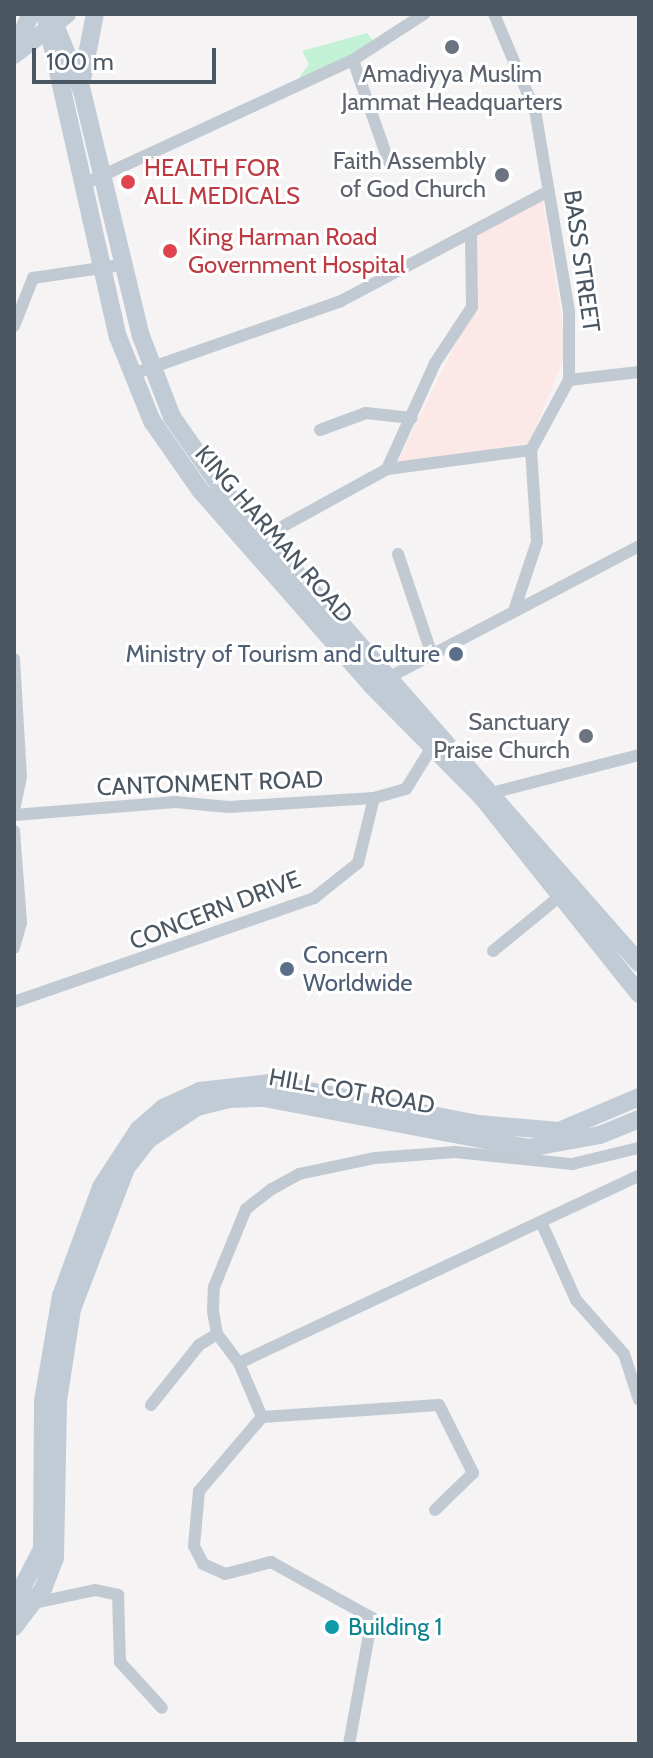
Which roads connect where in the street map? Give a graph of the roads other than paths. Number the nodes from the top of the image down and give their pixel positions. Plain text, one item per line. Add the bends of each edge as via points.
1 (95, 14) edge
2 (424, 14) edge
3 (494, 14) edge
4 (49, 17) edge
5 (15, 50) edge
6 (353, 60) junction
7 (60, 88) junction
8 (82, 91) junction
9 (389, 163) dead end
10 (91, 182) junction
11 (549, 191) junction
12 (471, 233) junction
13 (112, 266) junction
14 (14, 326) edge
15 (150, 366) junction
16 (639, 372) edge
17 (133, 374) junction
18 (569, 380) junction
19 (412, 418) junction
20 (320, 430) dead end
21 (531, 450) junction
22 (387, 469) junction
23 (256, 541) junction
24 (639, 546) edge
25 (398, 554) dead end
26 (515, 608) junction
27 (431, 652) junction
28 (14, 659) edge
29 (390, 678) junction
30 (372, 686) junction
31 (17, 705) edge
32 (436, 740) junction
33 (639, 755) edge
34 (487, 794) junction
35 (374, 798) junction
36 (14, 812) edge
37 (14, 831) edge
38 (569, 889) junction
39 (14, 948) edge
40 (493, 951) dead end
41 (639, 963) edge
42 (639, 994) edge
43 (14, 1002) edge
44 (639, 1097) edge
45 (632, 1122) edge
46 (638, 1150) edge
47 (639, 1176) edge
48 (542, 1224) junction
49 (217, 1334) junction
50 (239, 1363) junction
51 (639, 1400) edge
52 (151, 1405) dead end
53 (262, 1417) junction
54 (435, 1510) dead end
55 (14, 1603) edge
56 (34, 1603) junction
57 (14, 1627) edge
58 (162, 1708) dead end
59 (349, 1744) edge

1 - 8 main road via 84,39
2 - 6 street
3 - 11 street, BASS STREET via 529,85
4 - 5 main road
4 - 7 main road, KING HARMAN ROAD
4 - 8 main road, KING HARMAN ROAD
5 - 7 main road via 42,54
6 - 9 street
6 - 10 street
7 - 10 main road, KING HARMAN ROAD
8 - 10 main road, KING HARMAN ROAD
10 - 13 main road, KING HARMAN ROAD
11 - 12 street
11 - 18 street, BASS STREET via 569,311
12 - 15 street via 341,301
12 - 19 street via 472,307 435,363
13 - 14 street via 33,278
13 - 15 main road, KING HARMAN ROAD
13 - 17 main road, KING HARMAN ROAD
15 - 17 street
15 - 23 main road, KING HARMAN ROAD via 188,442
16 - 18 street
17 - 23 main road, KING HARMAN ROAD via 175,457
18 - 21 street, BASS STREET
19 - 20 street via 366,413
19 - 22 street
21 - 22 street
21 - 26 street via 537,542
22 - 23 street
23 - 29 main road, KING HARMAN ROAD
23 - 30 main road, KING HARMAN ROAD
24 - 26 street
25 - 27 street
26 - 27 street
27 - 29 street
28 - 31 street
29 - 30 street
29 - 32 main road, KING HARMAN ROAD
30 - 32 main road, KING HARMAN ROAD
31 - 36 street
32 - 34 main road, KING HARMAN ROAD
32 - 35 street, CANTONMENT ROAD via 406,789
33 - 34 street
34 - 38 main road, KING HARMAN ROAD
35 - 36 street, CANTONMENT ROAD
35 - 43 street, CONCERN DRIVE via 358,863 314,898
37 - 39 street via 21,923
38 - 40 street
38 - 41 main road, KING HARMAN ROAD
38 - 42 main road, KING HARMAN ROAD
44 - 55 main road, HILL COT ROAD via 559,1131 478,1124 269,1083 230,1083 163,1108 139,1129 101,1187 61,1296 43,1401 42,1549
45 - 46 street
45 - 56 main road, HILL COT ROAD via 529,1148 264,1098 197,1107 149,1139 126,1168 72,1309 58,1401 55,1558
46 - 49 street via 572,1164 455,1152 340,1162 299,1174 246,1209 214,1287
47 - 48 street
48 - 50 street
48 - 51 street via 576,1300 624,1354
49 - 50 street
49 - 52 street via 199,1345
50 - 53 street
53 - 54 street via 439,1405 473,1473
53 - 59 street via 199,1491 192,1525 199,1559 232,1575 271,1562 372,1618
56 - 57 main road, HILL COT ROAD
56 - 58 street via 95,1590 118,1595 120,1662

